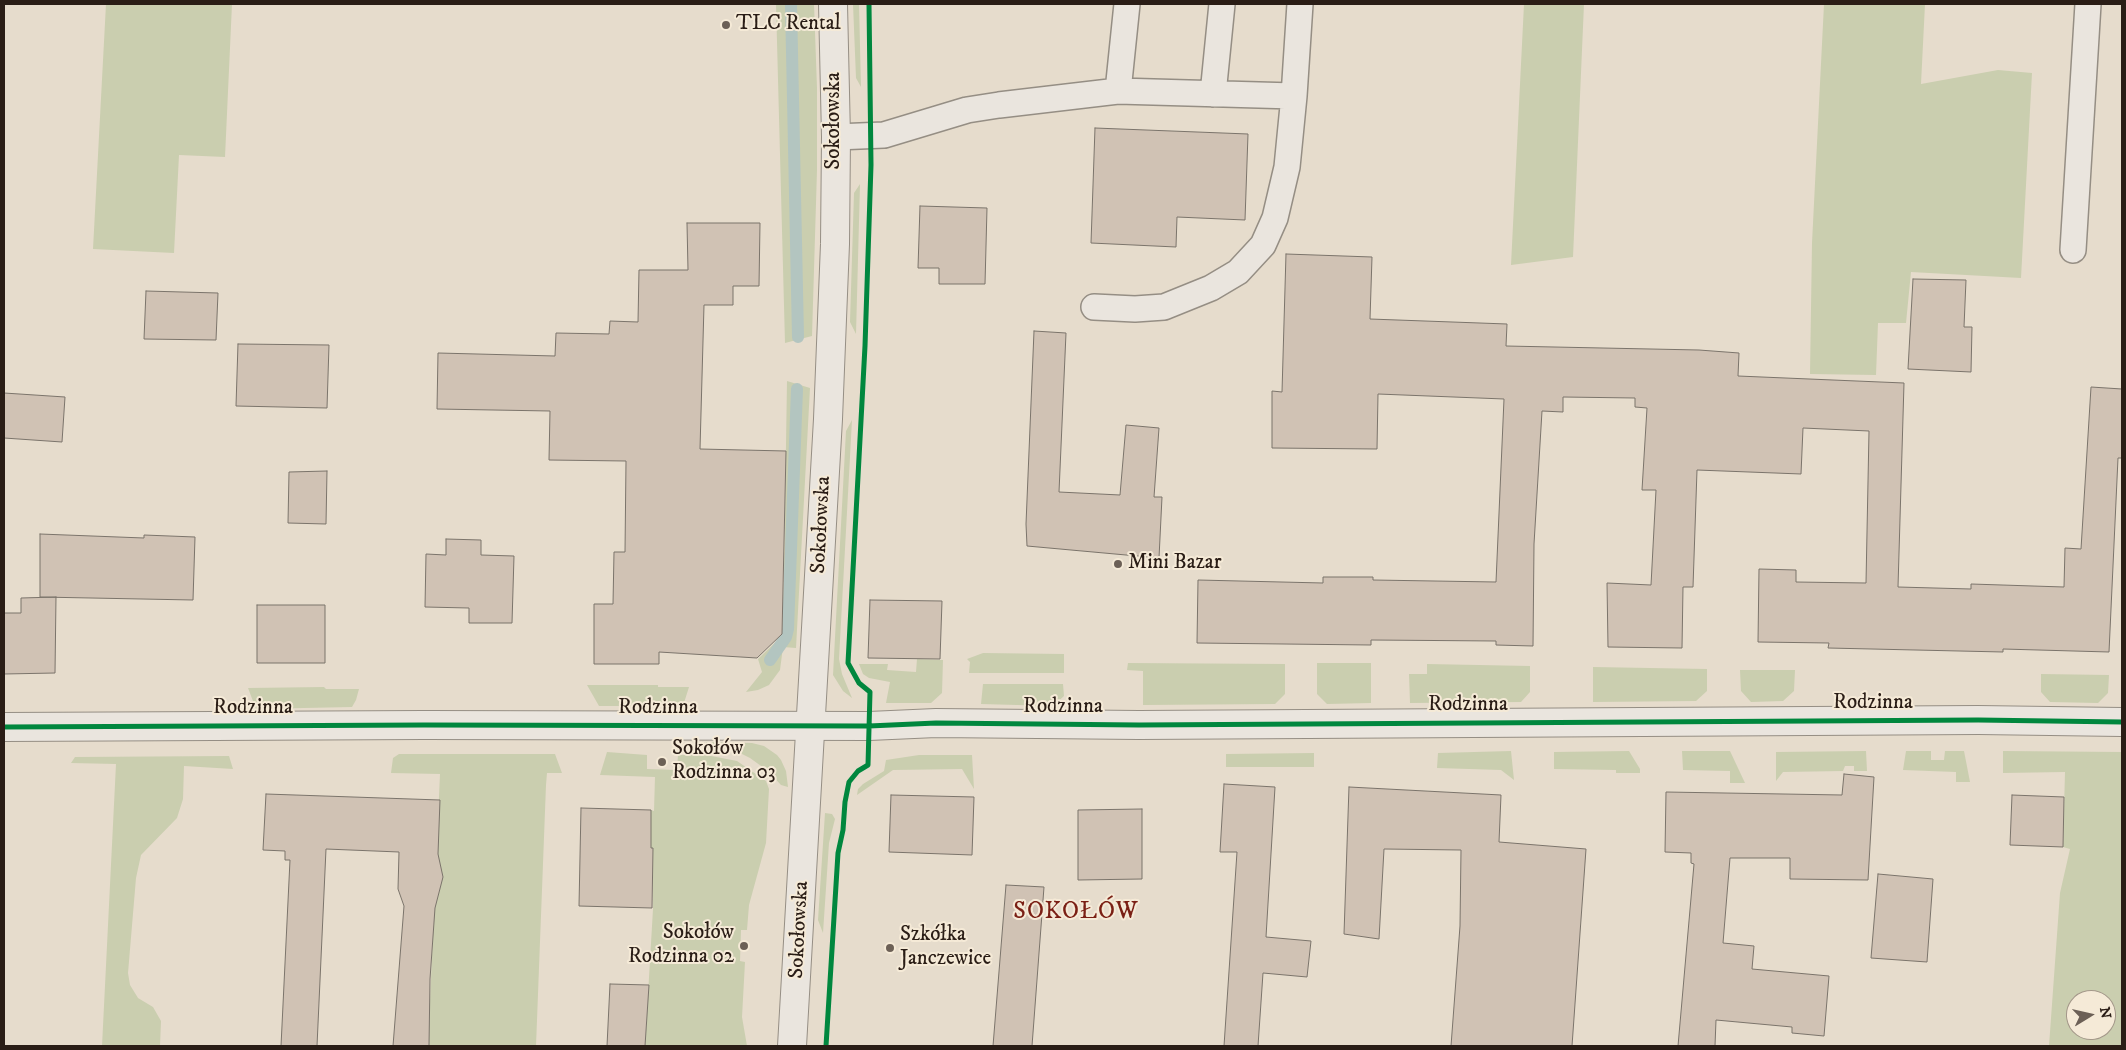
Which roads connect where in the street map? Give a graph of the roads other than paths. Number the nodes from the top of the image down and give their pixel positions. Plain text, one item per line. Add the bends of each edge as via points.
1 (833, 4) edge
2 (1127, 4) edge
3 (1222, 4) edge
4 (1300, 4) edge
5 (2088, 4) edge
6 (1118, 91) junction
7 (1214, 94) junction
8 (1294, 96) junction
9 (836, 137) junction
10 (2073, 250) dead end
11 (1094, 307) dead end
12 (2122, 722) edge
13 (811, 725) junction
14 (4, 727) edge
15 (792, 1046) edge

1 - 9 street, Sokołowska
2 - 6 lane
3 - 7 lane
4 - 8 lane
5 - 10 lane
6 - 7 lane
6 - 9 lane via 967,110 884,135
7 - 8 lane
8 - 11 lane via 1287,167 1275,218 1263,245 1238,272 1211,288 1164,307
9 - 13 street, Sokołowska via 828,419
12 - 13 street, Rodzinna
13 - 14 street, Rodzinna
13 - 15 street, Sokołowska

